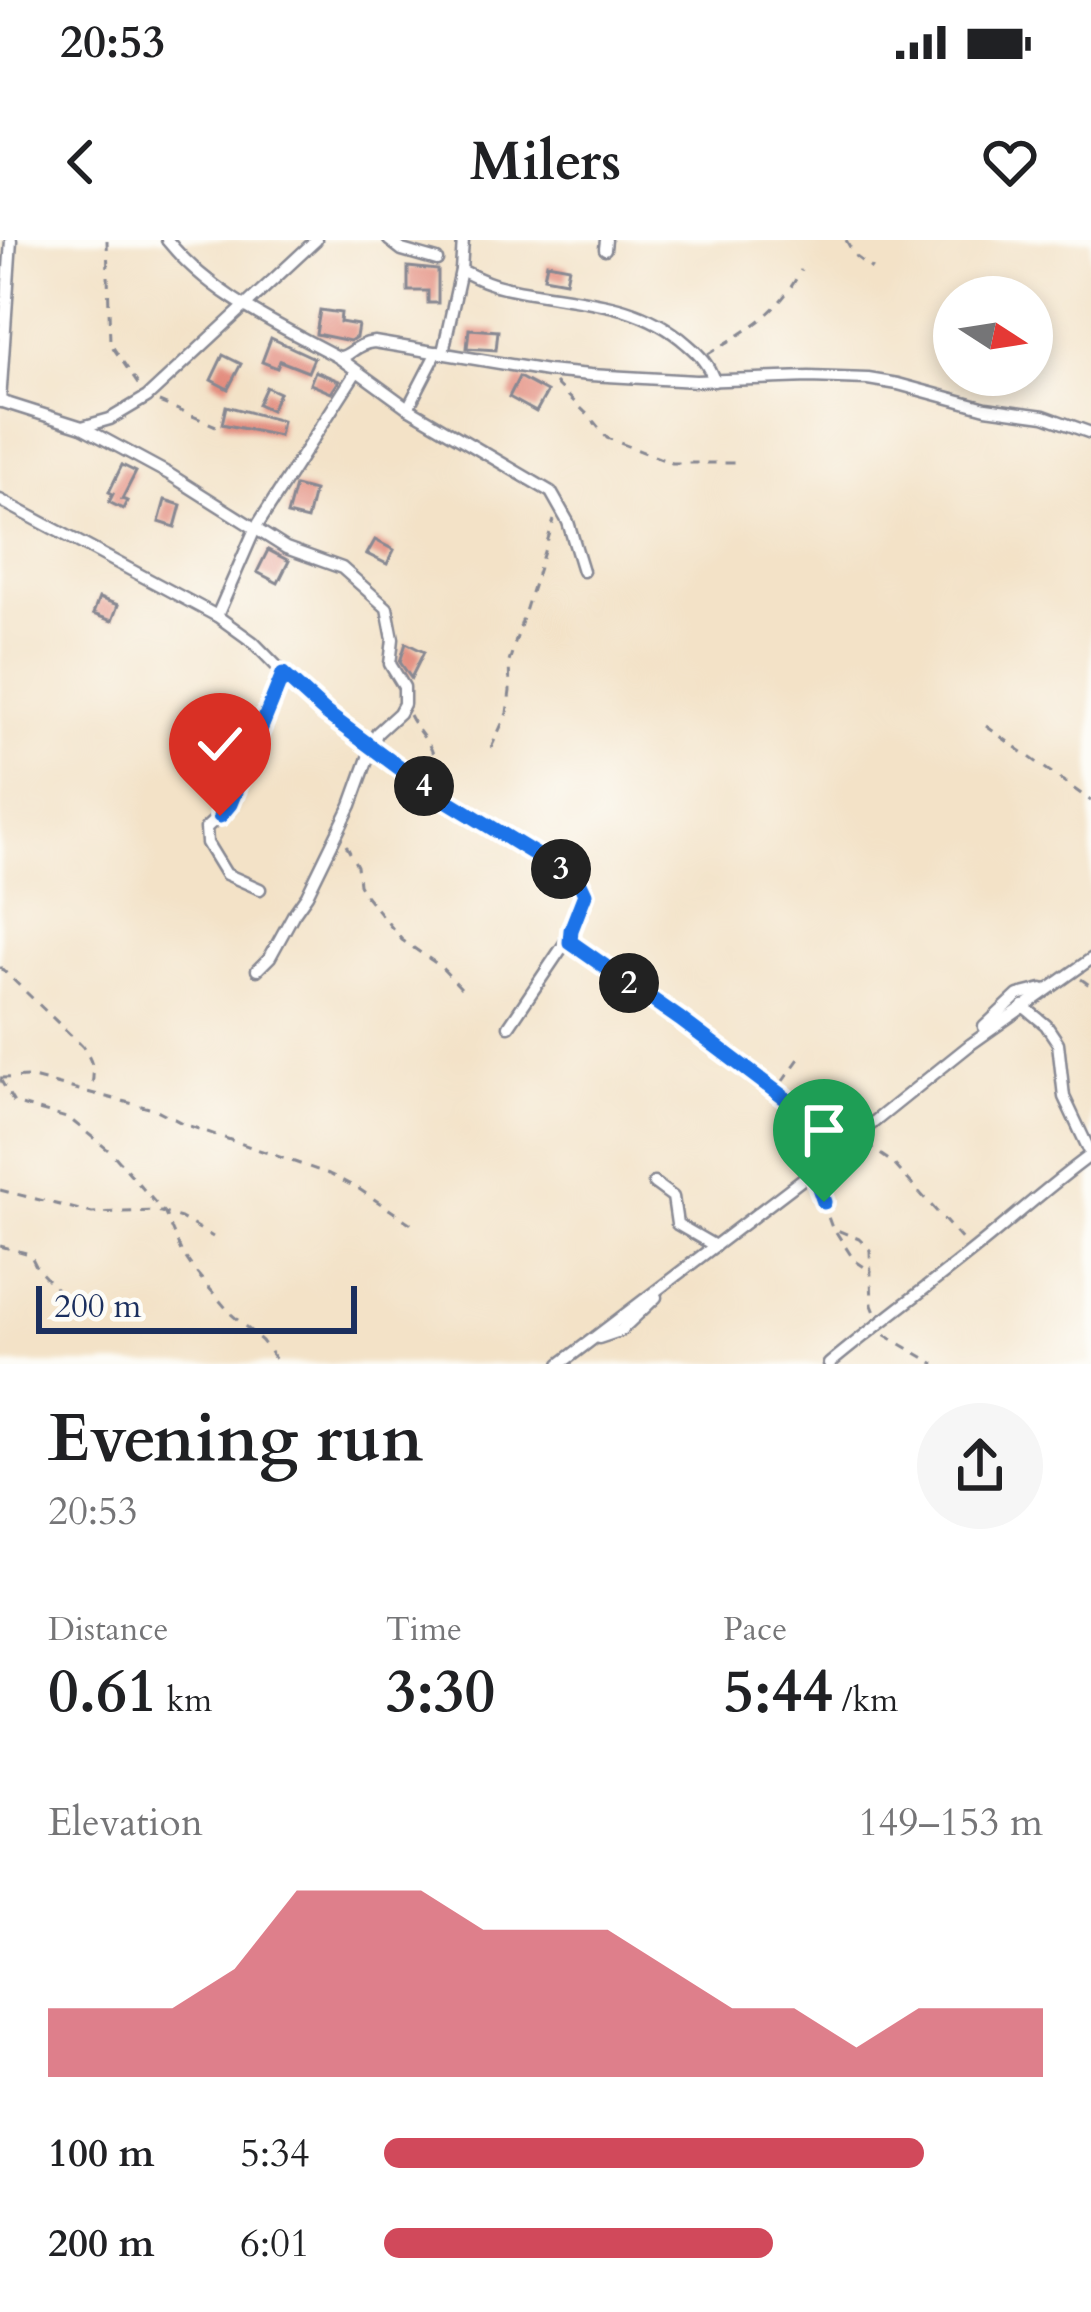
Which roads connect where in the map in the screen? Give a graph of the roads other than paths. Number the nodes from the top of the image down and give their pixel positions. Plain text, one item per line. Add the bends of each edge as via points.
1 (11, 240) edge
2 (166, 240) edge
3 (316, 240) edge
4 (389, 240) edge
5 (463, 240) edge
6 (437, 260) dead end
7 (460, 270) junction
8 (242, 307) junction
9 (440, 352) junction
10 (338, 357) junction
11 (356, 373) junction
12 (714, 381) junction
13 (0, 401) edge
14 (408, 408) junction
15 (82, 427) junction
16 (1091, 433) edge
17 (0, 500) edge
18 (255, 529) junction
19 (584, 571) dead end
20 (217, 616) junction
21 (283, 674) junction
22 (371, 748) junction
23 (260, 889) dead end
24 (569, 938) junction
25 (1091, 959) edge
26 (257, 970) dead end
27 (1048, 987) junction
28 (1023, 1006) junction
29 (509, 1026) dead end
30 (970, 1044) junction
31 (819, 1124) junction
32 (856, 1136) junction
33 (1091, 1155) edge
34 (813, 1171) junction
35 (654, 1183) dead end
36 (716, 1246) junction
37 (560, 1364) edge
38 (830, 1364) edge

1 - 13 street
2 - 8 street
3 - 8 street
4 - 6 street
5 - 7 street
7 - 9 street
7 - 12 street via 507,288 618,306 662,325 701,358
8 - 10 street
8 - 15 street via 147,397
9 - 10 street via 368,343
9 - 12 street via 547,371
9 - 14 street
10 - 11 street
11 - 14 street
11 - 18 street
12 - 16 street via 868,379
13 - 15 street
14 - 19 street via 551,492
15 - 18 street
17 - 20 street
18 - 20 street
18 - 22 street via 343,568 385,605 390,664 404,704
20 - 21 street
21 - 22 street
21 - 23 street via 230,804 205,831 223,871
22 - 24 street via 579,881 585,894
22 - 26 street via 307,895
24 - 29 street
24 - 31 street
25 - 27 street
27 - 28 street
27 - 30 street via 1013,998
28 - 30 street
28 - 33 street via 1057,1041 1064,1097
30 - 32 street
31 - 32 street
31 - 34 street
32 - 34 street
33 - 38 street
34 - 36 street
35 - 36 street via 673,1196 677,1224
36 - 37 street

